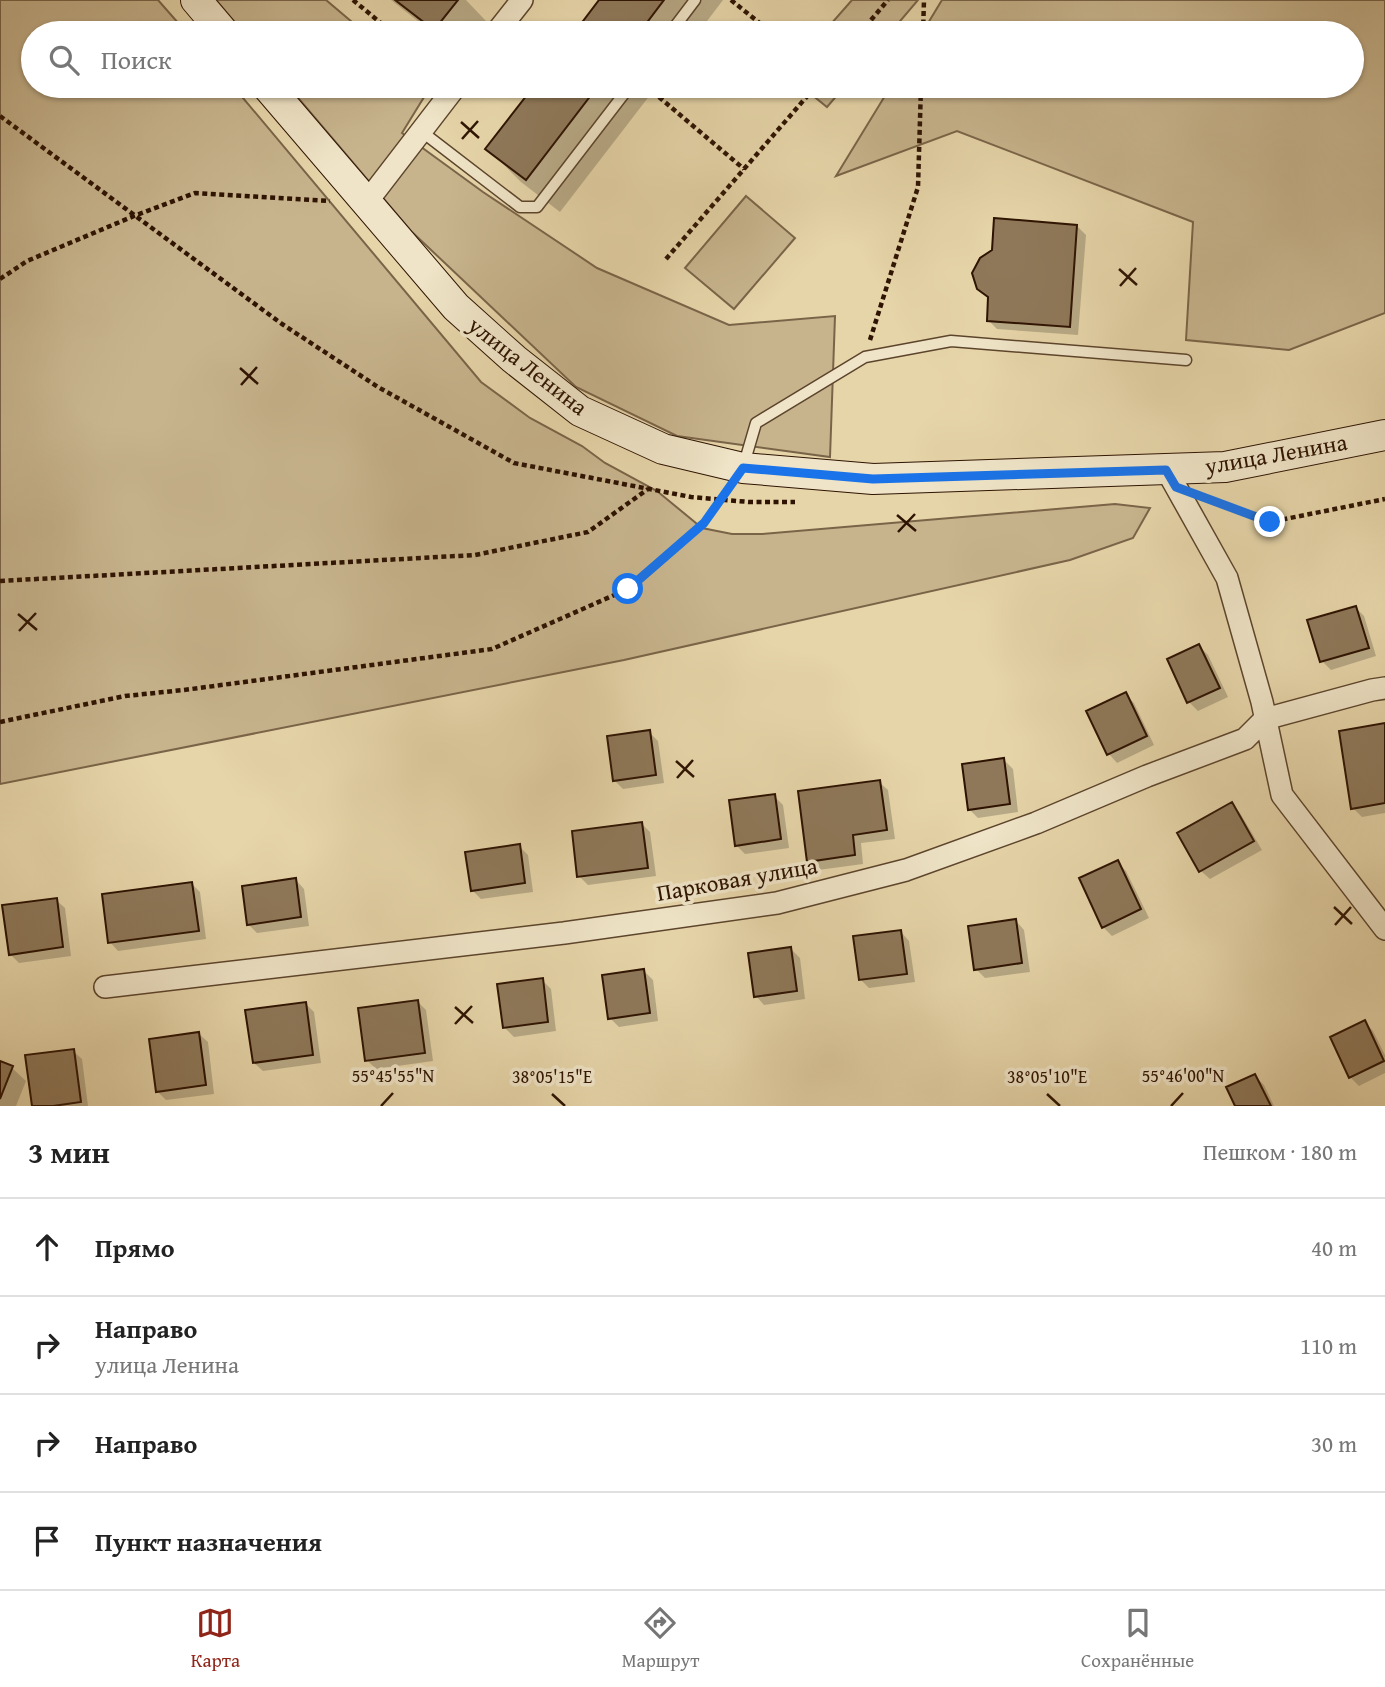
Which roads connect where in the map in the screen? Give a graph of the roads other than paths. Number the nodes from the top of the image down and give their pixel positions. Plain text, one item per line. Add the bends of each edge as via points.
1 (196, 0) edge
2 (695, 0) edge
3 (515, 2) edge
4 (213, 21) edge
5 (503, 21) edge
6 (679, 21) edge
7 (277, 98) edge
8 (447, 98) edge
9 (621, 98) edge
10 (421, 131) junction
11 (366, 203) junction
12 (1186, 360) dead end
13 (1385, 435) edge
14 (743, 468) junction
15 (1171, 478) junction
16 (1385, 688) edge
17 (1265, 719) junction
18 (1385, 929) edge
19 (105, 987) dead end

1 - 4 street
2 - 6 lane
3 - 5 street
7 - 11 street, улица Ленина
8 - 10 street
9 - 10 lane via 537,207 520,207
10 - 11 street
11 - 14 street, улица Ленина via 456,307 580,411 663,449
12 - 14 lane via 951,341 865,357 756,423
13 - 15 street, улица Ленина
14 - 15 street, улица Ленина via 873,479
15 - 17 street via 1227,578
16 - 17 street, Парковая улица
17 - 18 street via 1282,795
17 - 19 street, Парковая улица via 1245,739 1036,823 906,870 777,903

